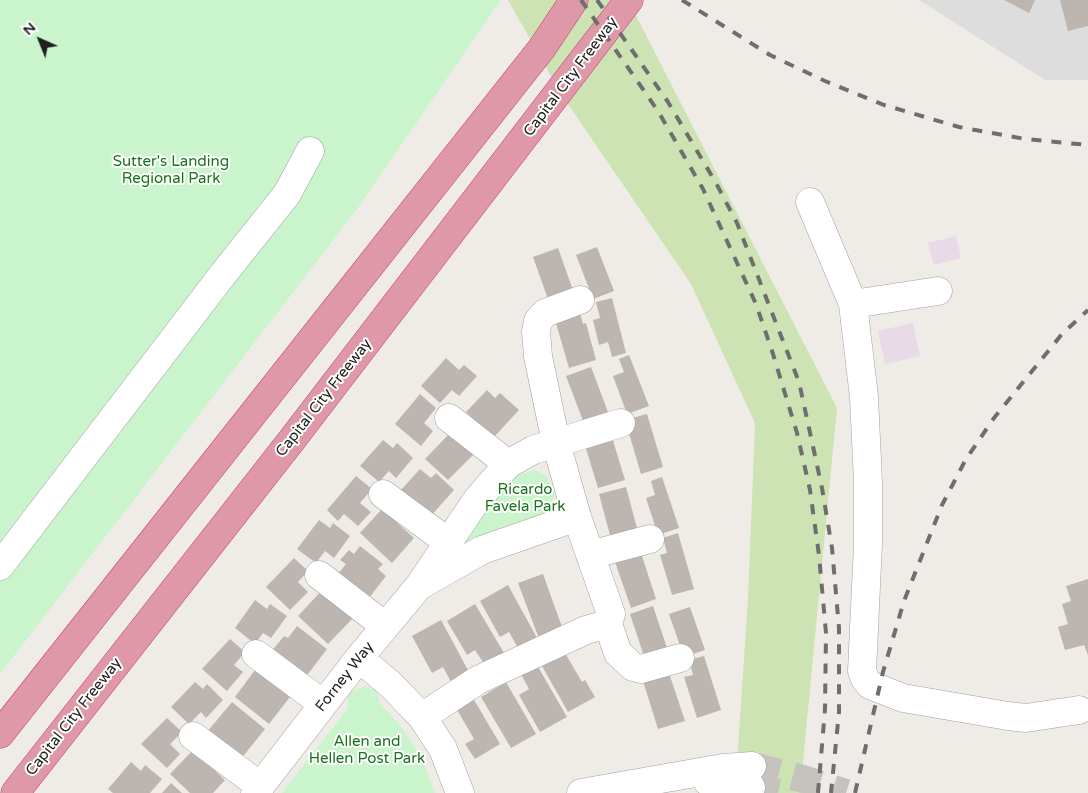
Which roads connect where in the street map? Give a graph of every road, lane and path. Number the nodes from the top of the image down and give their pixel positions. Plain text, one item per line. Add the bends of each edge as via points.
1 (574, 0) edge
2 (629, 0) edge
3 (310, 151) dead end
4 (810, 202) dead end
5 (938, 291) dead end
6 (580, 300) dead end
7 (853, 304) junction
8 (449, 418) dead end
9 (621, 423) dead end
10 (556, 443) junction
11 (508, 464) junction
12 (382, 494) dead end
13 (577, 517) junction
14 (650, 539) dead end
15 (448, 542) junction
16 (590, 555) junction
17 (0, 566) edge
18 (319, 574) dead end
19 (419, 586) junction
20 (608, 624) junction
21 (385, 626) junction
22 (256, 654) dead end
23 (359, 658) junction
24 (680, 658) dead end
25 (1056, 695) dead end
26 (323, 704) junction
27 (1084, 711) edge
28 (422, 717) junction
29 (0, 734) edge
30 (192, 736) dead end
31 (752, 777) tunnel mouth
32 (258, 790) edge
33 (15, 793) edge
34 (460, 793) edge
35 (581, 793) edge

1 - 29 highway via 542,48
2 - 33 highway, Capital City Freeway via 297,434
3 - 17 street via 287,194
4 - 7 street
5 - 7 street
6 - 10 street via 545,313 538,321 536,332
7 - 27 street via 864,397 868,482 862,672 865,679 870,685 903,698 1008,716 1026,718
8 - 11 street
9 - 10 street, Forney Way
10 - 11 street, Forney Way via 533,450
10 - 13 street
11 - 15 street, Forney Way via 476,501
12 - 15 street
13 - 16 street
13 - 19 street, Forney Way via 482,550
14 - 16 street
15 - 19 street, Forney Way
16 - 20 street via 611,614
18 - 21 street
19 - 21 street, Forney Way
20 - 24 street via 618,653 633,667 641,669
20 - 28 street via 586,630 478,680
21 - 23 street, Forney Way
22 - 26 street
23 - 26 street, Forney Way
23 - 28 street
25 - 27 street
26 - 32 street, Forney Way
28 - 34 street via 443,749
30 - 32 street
31 - 35 street via 723,768

